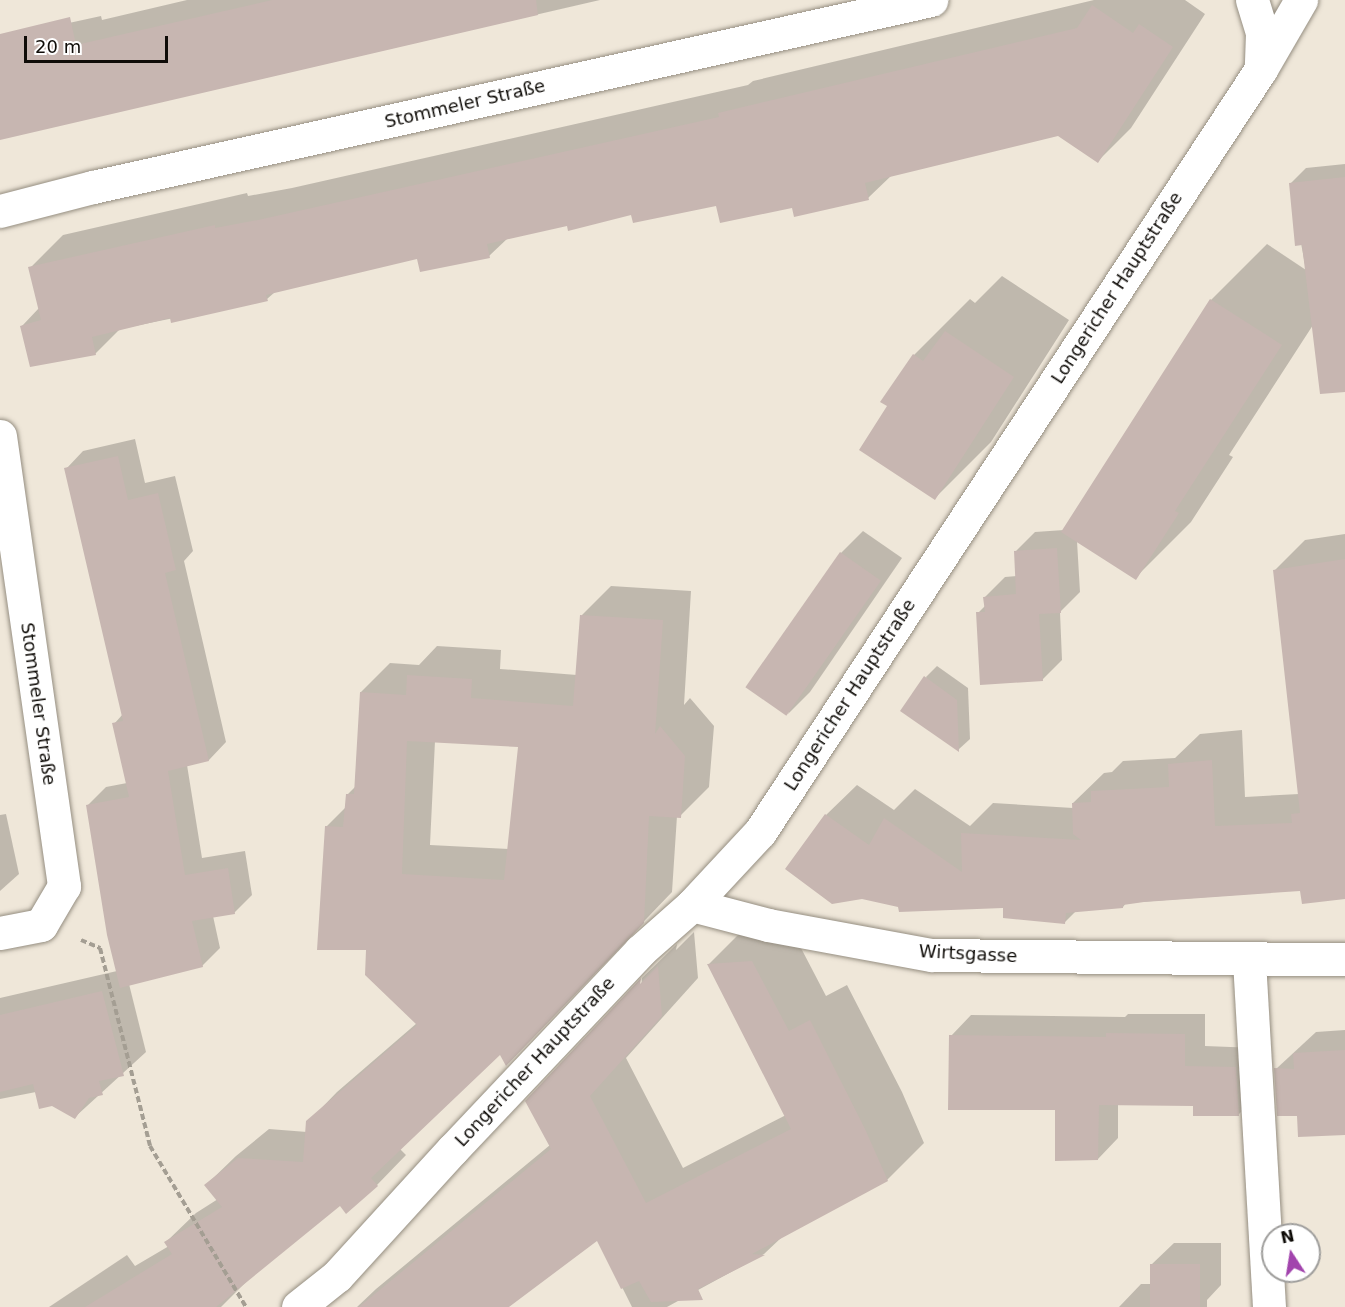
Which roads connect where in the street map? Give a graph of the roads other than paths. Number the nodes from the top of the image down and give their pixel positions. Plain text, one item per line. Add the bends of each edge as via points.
1 (931, 0) edge
2 (1252, 0) edge
3 (1301, 0) edge
4 (1261, 69) junction
5 (0, 211) edge
6 (0, 436) edge
7 (692, 905) junction
8 (0, 933) edge
9 (1345, 959) edge
10 (1249, 960) junction
11 (298, 1307) edge
12 (1269, 1307) edge

1 - 5 street, Stommeler Straße
2 - 4 street via 1262,33
3 - 4 street, Longericher Hauptstraße
4 - 7 street, Longericher Hauptstraße via 760,832
6 - 8 street, Stommeler Straße via 64,886 41,925
7 - 10 street, Wirtsgasse via 768,925 932,955
7 - 11 street, Longericher Hauptstraße via 640,951 337,1276
9 - 10 street, Wirtsgasse
10 - 12 street

